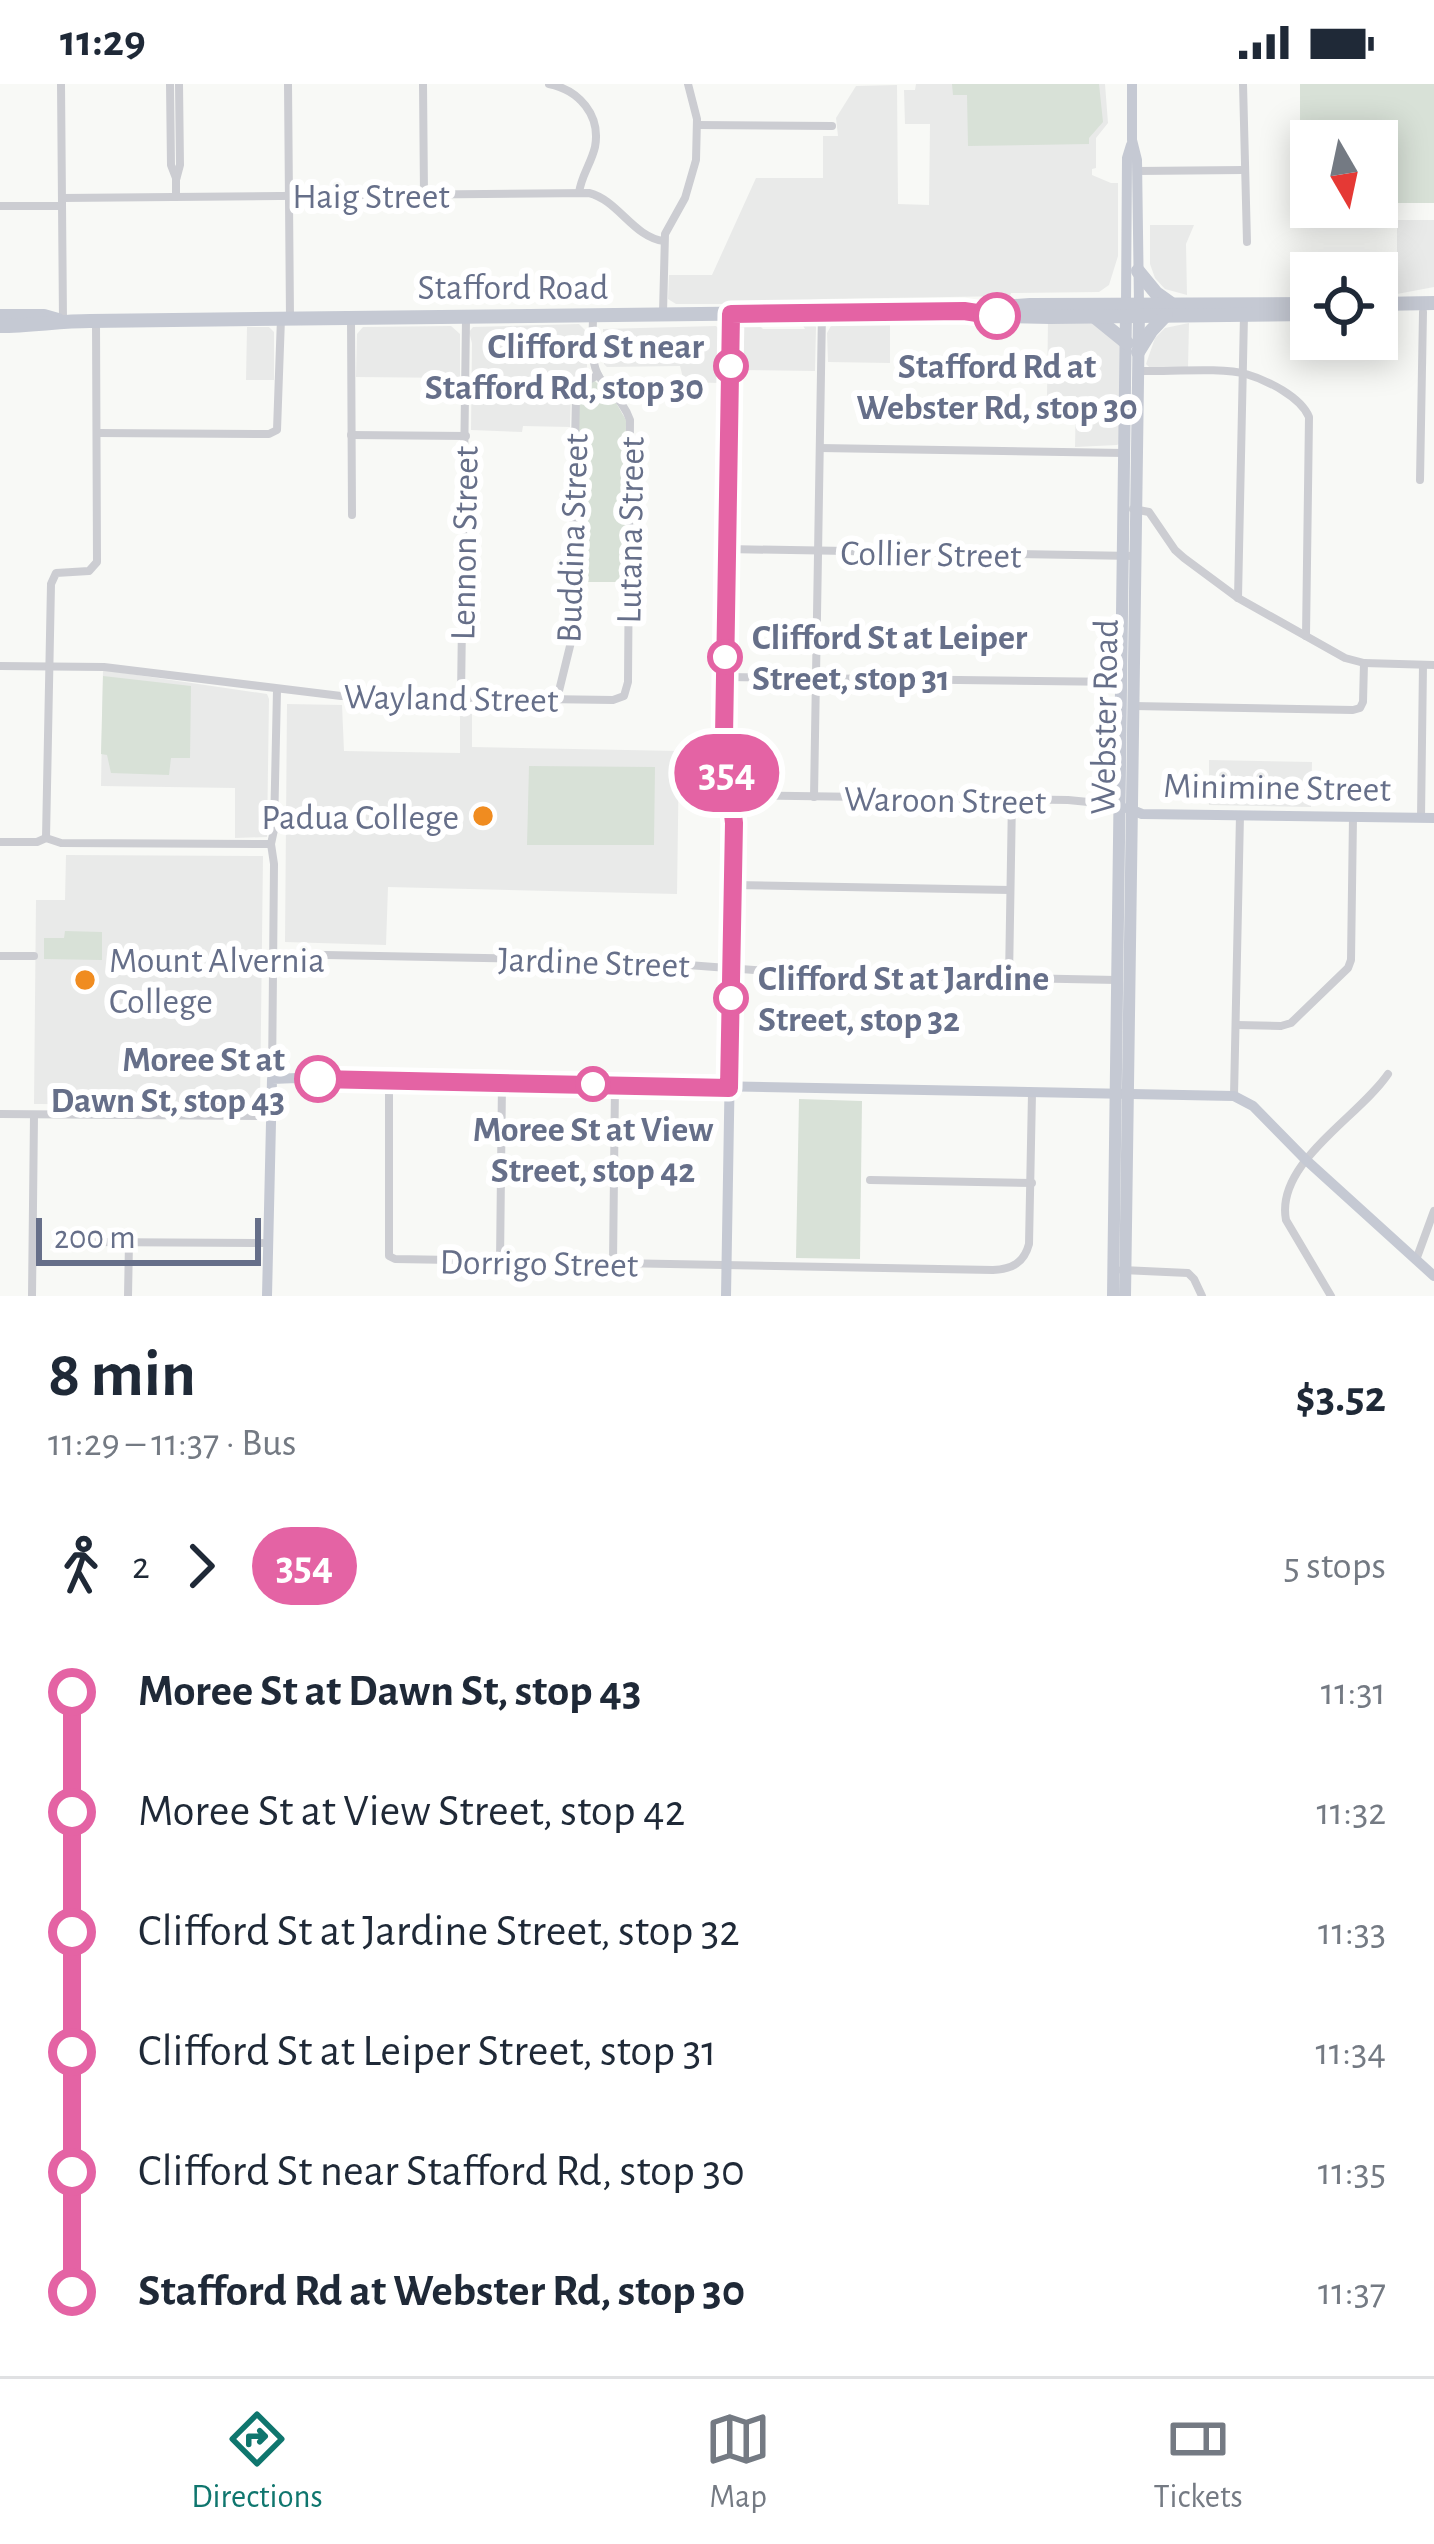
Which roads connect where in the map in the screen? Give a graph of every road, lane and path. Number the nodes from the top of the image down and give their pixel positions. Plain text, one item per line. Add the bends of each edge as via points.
1 (61, 84) edge
2 (175, 84) edge
3 (288, 84) edge
4 (423, 84) edge
5 (550, 84) edge
6 (688, 84) edge
7 (1132, 84) edge
8 (1243, 84) edge
9 (697, 125) junction
10 (832, 126) dead end
11 (1243, 170) junction
12 (1132, 172) junction
13 (579, 193) junction
14 (424, 195) junction
15 (289, 196) junction
16 (176, 197) junction
17 (62, 202) junction
18 (0, 206) edge
19 (664, 241) junction
20 (1246, 242) dead end
21 (1138, 271) junction
22 (1290, 305) edge
23 (1398, 308) edge
24 (1168, 309) junction
25 (1430, 309) edge
26 (1132, 310) junction
27 (964, 311) junction
28 (822, 312) junction
29 (731, 314) junction
30 (1244, 314) junction
31 (1290, 314) edge
32 (663, 315) junction
33 (0, 316) edge
34 (593, 316) junction
35 (1094, 316) junction
36 (466, 317) junction
37 (285, 318) junction
38 (351, 318) junction
39 (96, 320) junction
40 (63, 321) junction
41 (0, 326) edge
42 (1132, 347) junction
43 (1138, 371) junction
44 (1243, 373) junction
45 (598, 375) junction
46 (98, 433) junction
47 (351, 435) junction
48 (466, 436) junction
49 (820, 448) junction
50 (1126, 453) junction
51 (1420, 480) dead end
52 (1131, 509) junction
53 (352, 515) dead end
54 (728, 549) junction
55 (819, 551) junction
56 (1130, 556) junction
57 (1238, 598) junction
58 (1306, 636) junction
59 (1364, 663) junction
60 (1428, 665) edge
61 (0, 666) edge
62 (50, 666) junction
63 (725, 677) junction
64 (816, 678) junction
65 (1123, 682) junction
66 (277, 690) junction
67 (624, 696) joint
68 (461, 697) junction
69 (557, 699) junction
70 (1133, 706) junction
71 (731, 795) junction
72 (814, 797) junction
73 (1012, 799) junction
74 (1125, 803) junction
75 (1240, 815) junction
76 (1353, 817) junction
77 (1428, 818) edge
78 (46, 838) junction
79 (0, 842) edge
80 (271, 844) junction
81 (733, 885) junction
82 (1010, 890) junction
83 (273, 954) junction
84 (0, 956) edge
85 (34, 956) dead end
86 (731, 967) junction
87 (1009, 978) junction
88 (1124, 980) junction
89 (1237, 1024) junction
90 (1388, 1074) dead end
91 (272, 1079) junction
92 (389, 1080) junction
93 (502, 1082) junction
94 (615, 1084) junction
95 (729, 1088) junction
96 (1032, 1093) junction
97 (1122, 1094) junction
98 (1234, 1096) junction
99 (0, 1114) edge
100 (34, 1114) junction
101 (270, 1116) junction
102 (1305, 1160) junction
103 (870, 1180) dead end
104 (1032, 1183) junction
105 (1434, 1211) edge
106 (88, 1241) dead end
107 (129, 1242) junction
108 (268, 1243) junction
109 (1416, 1260) junction
110 (500, 1262) junction
111 (614, 1264) junction
112 (727, 1265) junction
113 (1120, 1270) junction
114 (1434, 1276) edge
115 (32, 1296) edge
116 (128, 1296) edge
117 (267, 1296) edge
118 (726, 1296) edge
119 (1113, 1296) edge
120 (1125, 1296) edge
121 (1202, 1296) edge
122 (1331, 1296) edge

1 - 17 street
2 - 16 street
3 - 15 street
4 - 14 street
5 - 13 street via 580,98 594,122
6 - 9 street
7 - 12 street, Webster Road
8 - 11 street
9 - 10 street
9 - 19 street via 695,165
11 - 12 street
11 - 20 street
12 - 21 street, Webster Road
12 - 26 street, Webster Road
13 - 14 street, Haig Street
13 - 19 street, Haig Street via 601,196
14 - 15 street, Haig Street
15 - 16 street, Haig Street
15 - 37 street
16 - 17 street, Haig Street
17 - 18 street, Haig Street
17 - 40 street
19 - 32 street
21 - 24 highway
21 - 26 street, Webster Road
22 - 24 highway, Stafford Road
23 - 25 highway
24 - 26 highway, Stafford Road
24 - 30 highway, Stafford Road
24 - 42 highway
25 - 51 street
26 - 27 highway, Stafford Road
26 - 35 highway, Stafford Road
26 - 42 main road, Webster Road
27 - 28 highway, Stafford Road
27 - 35 highway, Stafford Road
28 - 29 highway, Stafford Road
28 - 49 street
29 - 32 highway, Stafford Road
29 - 54 street
30 - 31 highway, Stafford Road
30 - 44 street
32 - 34 highway, Stafford Road
33 - 40 highway, Stafford Road
34 - 36 highway, Stafford Road
34 - 45 street, Buddina Street
35 - 42 highway
36 - 38 highway, Stafford Road
36 - 48 street, Lennon Street
37 - 38 highway, Stafford Road
37 - 39 highway, Stafford Road
37 - 46 street via 277,430
38 - 47 street
39 - 40 highway, Stafford Road
39 - 46 street
40 - 41 highway, Stafford Road
42 - 43 main road, Webster Road
42 - 50 main road, Webster Road
43 - 44 street
43 - 52 main road, Webster Road
44 - 57 street
44 - 58 street via 1297,399 1310,417
45 - 67 street, Lutana Street via 630,420
45 - 69 street, Buddina Street via 576,394 571,642
46 - 62 street via 98,562 52,578
47 - 48 street
47 - 53 street
48 - 68 street, Lennon Street
49 - 50 street
49 - 55 street
50 - 52 main road, Webster Road
52 - 56 main road, Webster Road
52 - 57 street via 1151,514 1174,550
54 - 55 street, Collier Street
54 - 63 street
55 - 56 street, Collier Street
55 - 64 street
56 - 65 main road, Webster Road
56 - 70 main road, Webster Road
57 - 58 street
58 - 59 street
59 - 60 street
59 - 70 street via 1363,702 1353,710
60 - 77 street
61 - 62 street, Wayland Street
62 - 66 street, Wayland Street
62 - 78 street
63 - 64 street
63 - 71 street
64 - 65 street
64 - 72 street
65 - 74 main road, Webster Road
66 - 68 street, Wayland Street
66 - 80 street
67 - 69 street, Wayland Street
68 - 69 street, Wayland Street
70 - 74 main road, Webster Road
71 - 72 street, Waroon Street
71 - 81 street
72 - 73 street, Waroon Street
73 - 74 street, Waroon Street
73 - 82 street
74 - 75 street, Minimine Street via 1142,814
74 - 88 main road, Webster Road
75 - 76 street, Minimine Street
75 - 89 street
76 - 77 street, Minimine Street
76 - 89 street via 1348,968 1291,1023
78 - 79 street
78 - 80 street
80 - 83 street
81 - 82 street
81 - 86 street
82 - 87 street
83 - 86 street, Jardine Street
83 - 91 street
84 - 85 street
86 - 87 street, Jardine Street
86 - 95 street
87 - 88 street, Jardine Street
88 - 97 main road, Webster Road
89 - 98 street
90 - 102 street
91 - 92 street
91 - 101 street
92 - 93 street
92 - 110 street, Dorrigo Street via 389,1256
93 - 94 street
93 - 110 street
94 - 95 street
94 - 111 street
95 - 96 street
95 - 112 street
96 - 97 street
96 - 104 street, Dorrigo Street
97 - 98 street
97 - 113 main road, Webster Road
98 - 102 street
99 - 100 street
100 - 101 street
100 - 115 street
101 - 108 street
102 - 109 street
102 - 122 street via 1285,1215
103 - 104 street
104 - 112 street, Dorrigo Street via 1029,1244 1010,1268
105 - 109 street
106 - 107 street
107 - 108 street
107 - 116 street
108 - 117 street
109 - 114 street
110 - 111 street, Dorrigo Street
111 - 112 street, Dorrigo Street
112 - 118 street
113 - 119 main road, Webster Road
113 - 120 main road, Webster Road
113 - 121 street via 1190,1274

